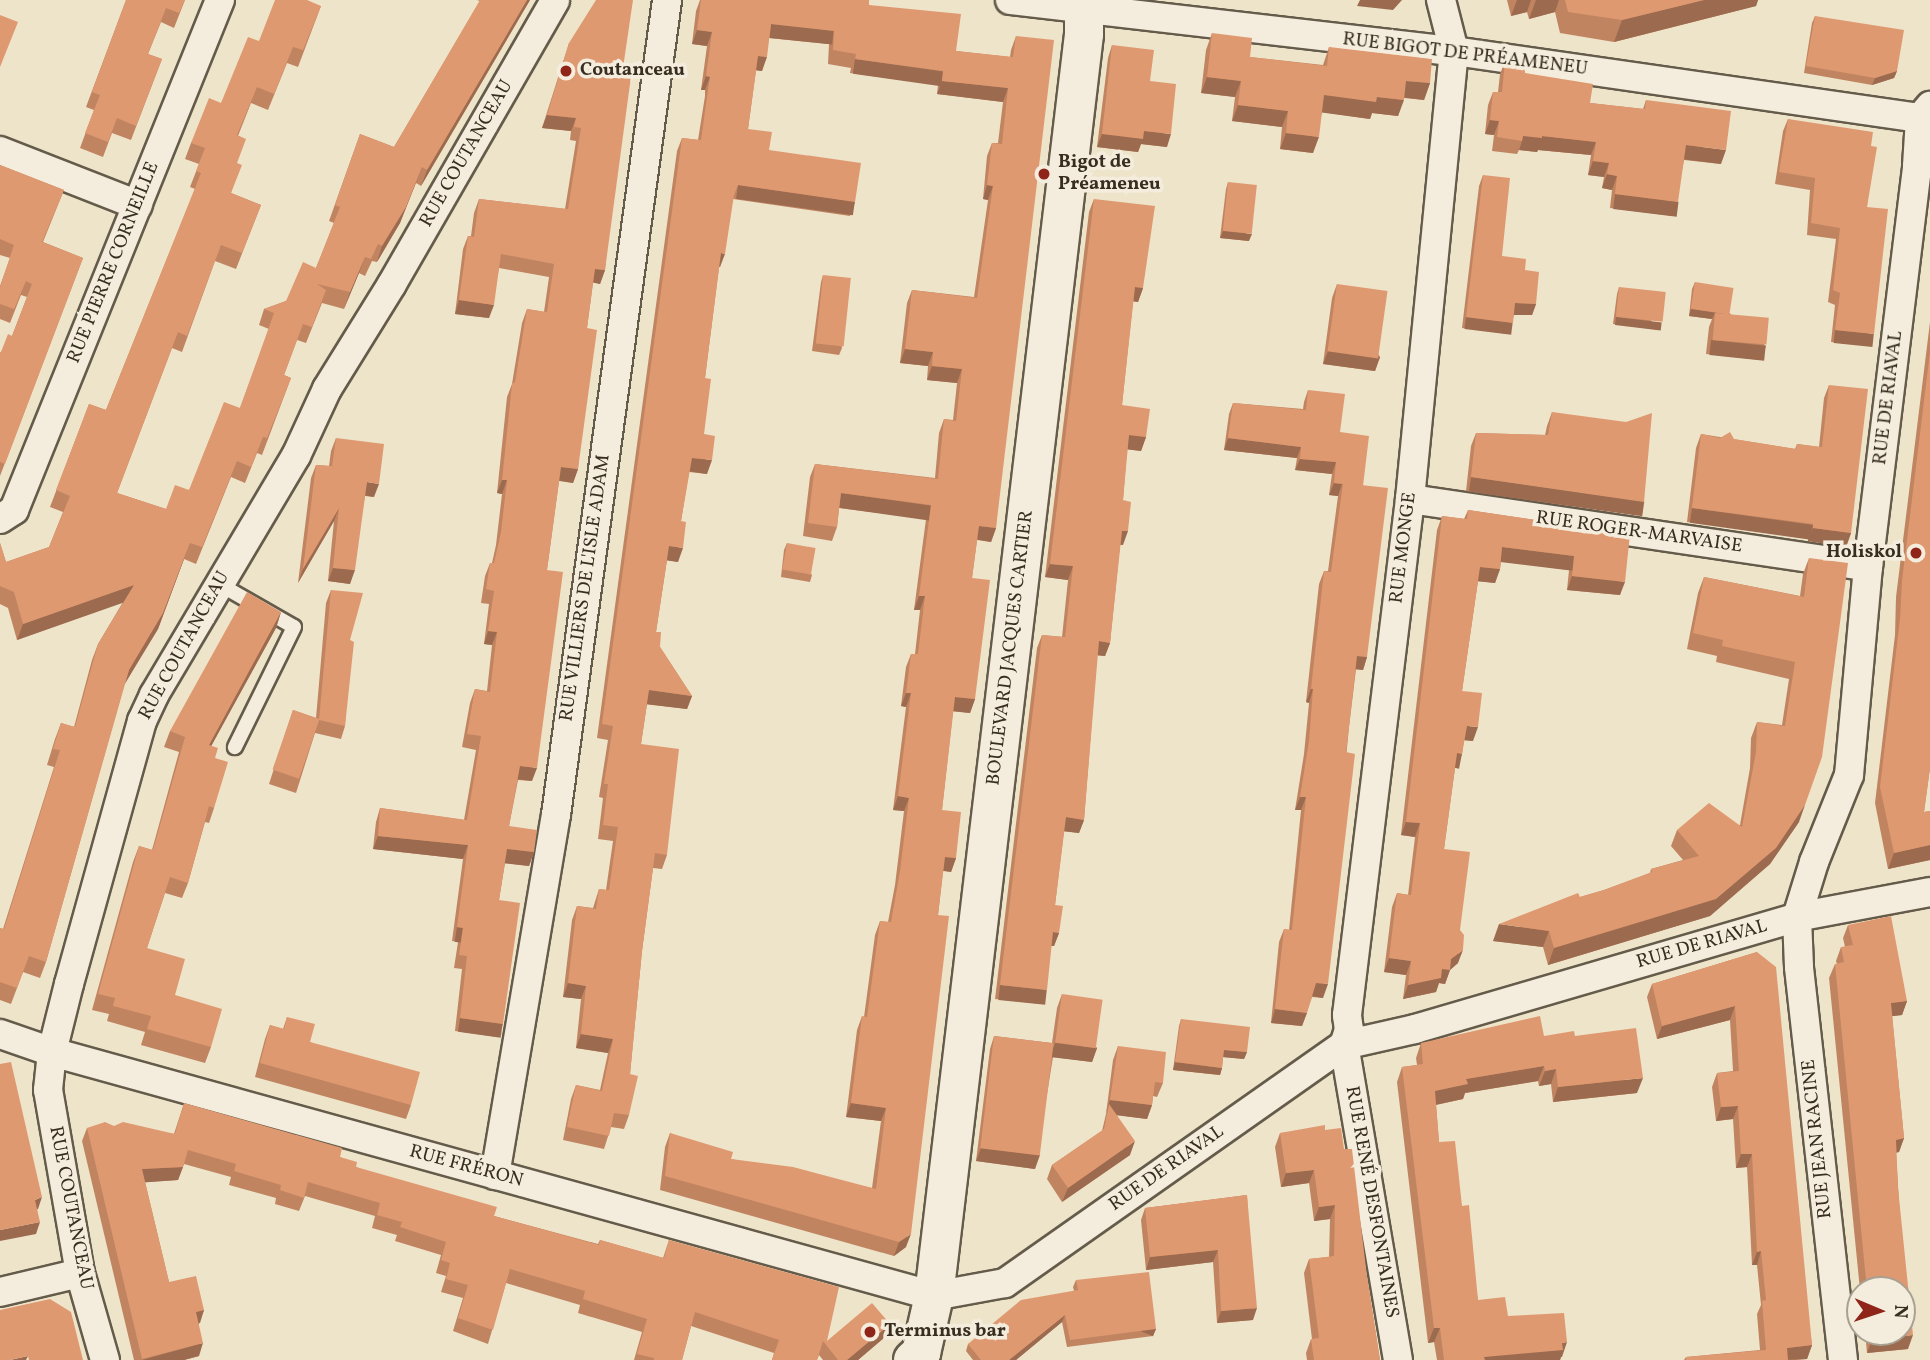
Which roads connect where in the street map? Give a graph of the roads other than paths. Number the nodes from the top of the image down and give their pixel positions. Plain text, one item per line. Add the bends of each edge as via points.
1 (220, 0) edge
2 (555, 0) edge
3 (667, 0) edge
4 (1010, 0) edge
5 (1440, 0) edge
6 (1085, 5) edge
7 (1454, 51) junction
8 (1925, 112) edge
9 (0, 151) edge
10 (138, 205) junction
11 (1410, 499) junction
12 (0, 519) edge
13 (1868, 567) junction
14 (219, 584) junction
15 (235, 747) dead end
16 (1930, 892) edge
17 (1797, 917) junction
18 (0, 1034) edge
19 (1344, 1045) junction
20 (52, 1052) junction
21 (495, 1175) junction
22 (80, 1273) junction
23 (0, 1293) edge
24 (934, 1296) junction
25 (105, 1360) edge
26 (913, 1360) edge
27 (1398, 1360) edge
28 (1843, 1360) edge

1 - 10 street, RUE PIERRE CORNEILLE
2 - 14 street, RUE COUTANCEAU via 327,389 296,456
3 - 21 street, RUE VILLIERS DE L'ISLE ADAM via 556,815
4 - 6 street, RUE BIGOT DE PRÉAMENEU
5 - 7 street
6 - 7 street, RUE BIGOT DE PRÉAMENEU
6 - 24 street, BOULEVARD JACQUES CARTIER
7 - 8 street, RUE BIGOT DE PRÉAMENEU
7 - 11 street, RUE MONGE
8 - 13 street, RUE DE RIAVAL
9 - 10 street
10 - 12 street, RUE PIERRE CORNEILLE via 14,510
11 - 13 street, RUE ROGER-MARVAISE
11 - 19 street, RUE MONGE
13 - 17 street, RUE DE RIAVAL via 1849,775
14 - 15 lane via 294,627
14 - 20 street, RUE COUTANCEAU via 142,721
16 - 17 street
17 - 19 street, RUE DE RIAVAL via 1415,1029
17 - 28 street, RUE JEAN RACINE
18 - 20 street, RUE FRÉRON
19 - 24 street, RUE DE RIAVAL via 1006,1283
19 - 27 street, RUE RENÉ DESFONTAINES
20 - 21 street, RUE FRÉRON
20 - 22 street, RUE COUTANCEAU via 50,1107
21 - 24 street, RUE FRÉRON
22 - 23 street
22 - 25 street, RUE COUTANCEAU
24 - 26 street via 921,1353

